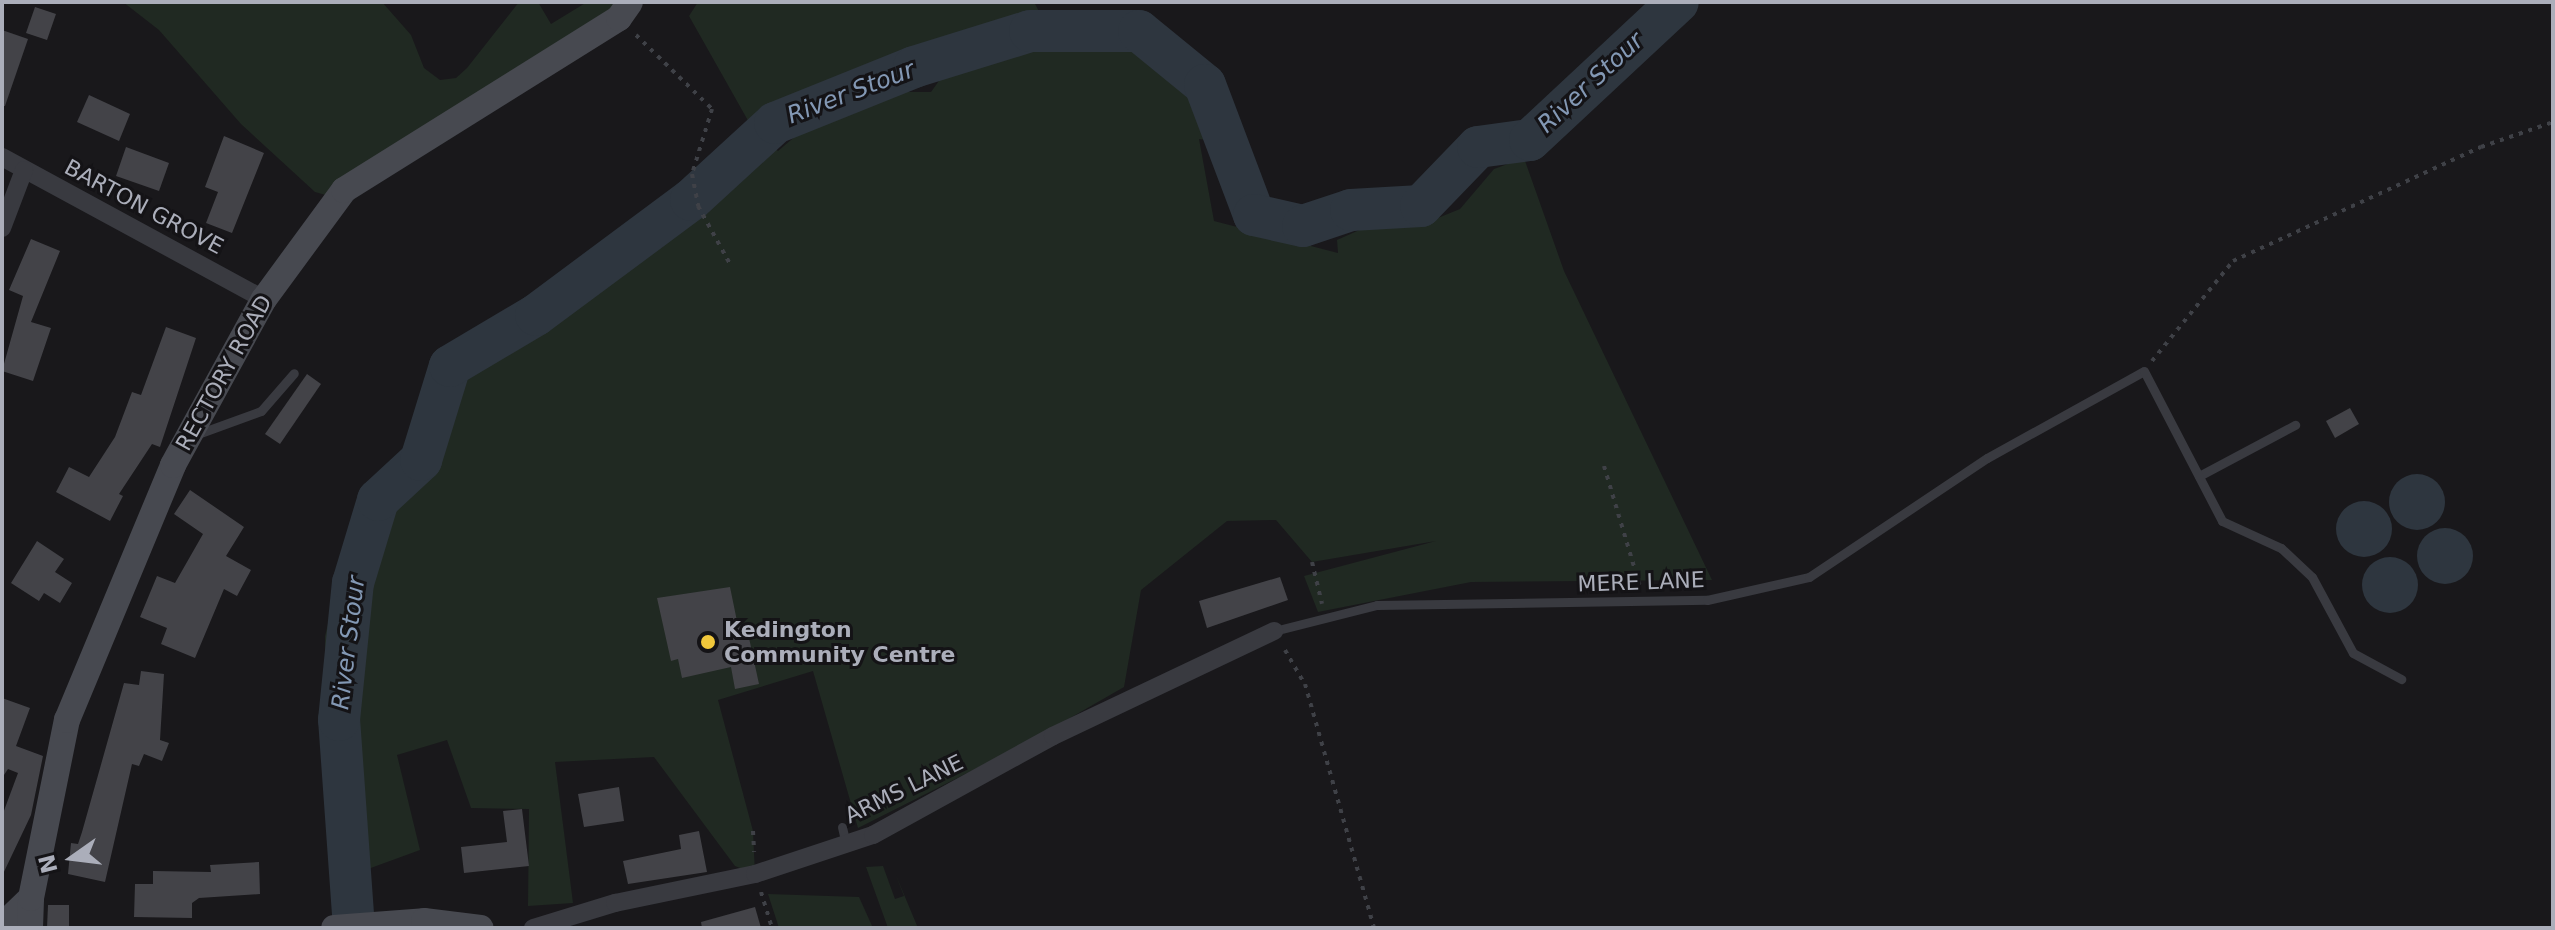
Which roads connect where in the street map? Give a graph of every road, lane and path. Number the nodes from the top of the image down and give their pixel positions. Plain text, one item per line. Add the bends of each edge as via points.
1 (624, 10) edge
2 (2553, 122) edge
3 (2, 157) edge
4 (24, 170) junction
5 (2, 228) edge
6 (730, 264) dead end
7 (264, 299) junction
8 (2144, 371) junction
9 (294, 373) dead end
10 (2295, 425) dead end
11 (188, 438) junction
12 (1604, 466) dead end
13 (2199, 476) junction
14 (1312, 562) dead end
15 (1645, 601) junction
16 (1325, 618) junction
17 (1274, 631) junction
18 (2401, 679) dead end
19 (755, 874) junction
20 (31, 898) junction
21 (2, 926) edge
22 (30, 928) edge
23 (334, 928) edge
24 (481, 928) edge
25 (533, 928) edge
26 (772, 928) edge
27 (1374, 928) edge

1 - 6 path via 712,109 692,174 698,206
1 - 7 street, RECTORY ROAD via 344,190
2 - 8 path via 2481,147 2233,261
3 - 4 street, BARTON GROVE
4 - 5 street
4 - 7 street, BARTON GROVE
7 - 11 street, RECTORY ROAD
8 - 13 lane
8 - 15 lane, MERE LANE via 1987,458 1809,577 1707,600
9 - 11 lane via 261,411
10 - 13 lane
11 - 20 street, RECTORY ROAD via 138,541 67,720
12 - 15 path
13 - 18 lane via 2222,521 2281,548 2312,577 2353,653
14 - 16 path
15 - 16 lane, MERE LANE via 1377,605
16 - 17 lane, MERE LANE
17 - 19 street, ARMS LANE via 1164,680 873,835 844,835
17 - 27 path via 1305,684
19 - 25 street, ARMS LANE via 615,903
19 - 26 path
20 - 21 street
20 - 22 street, RECTORY ROAD
23 - 24 street via 457,921

